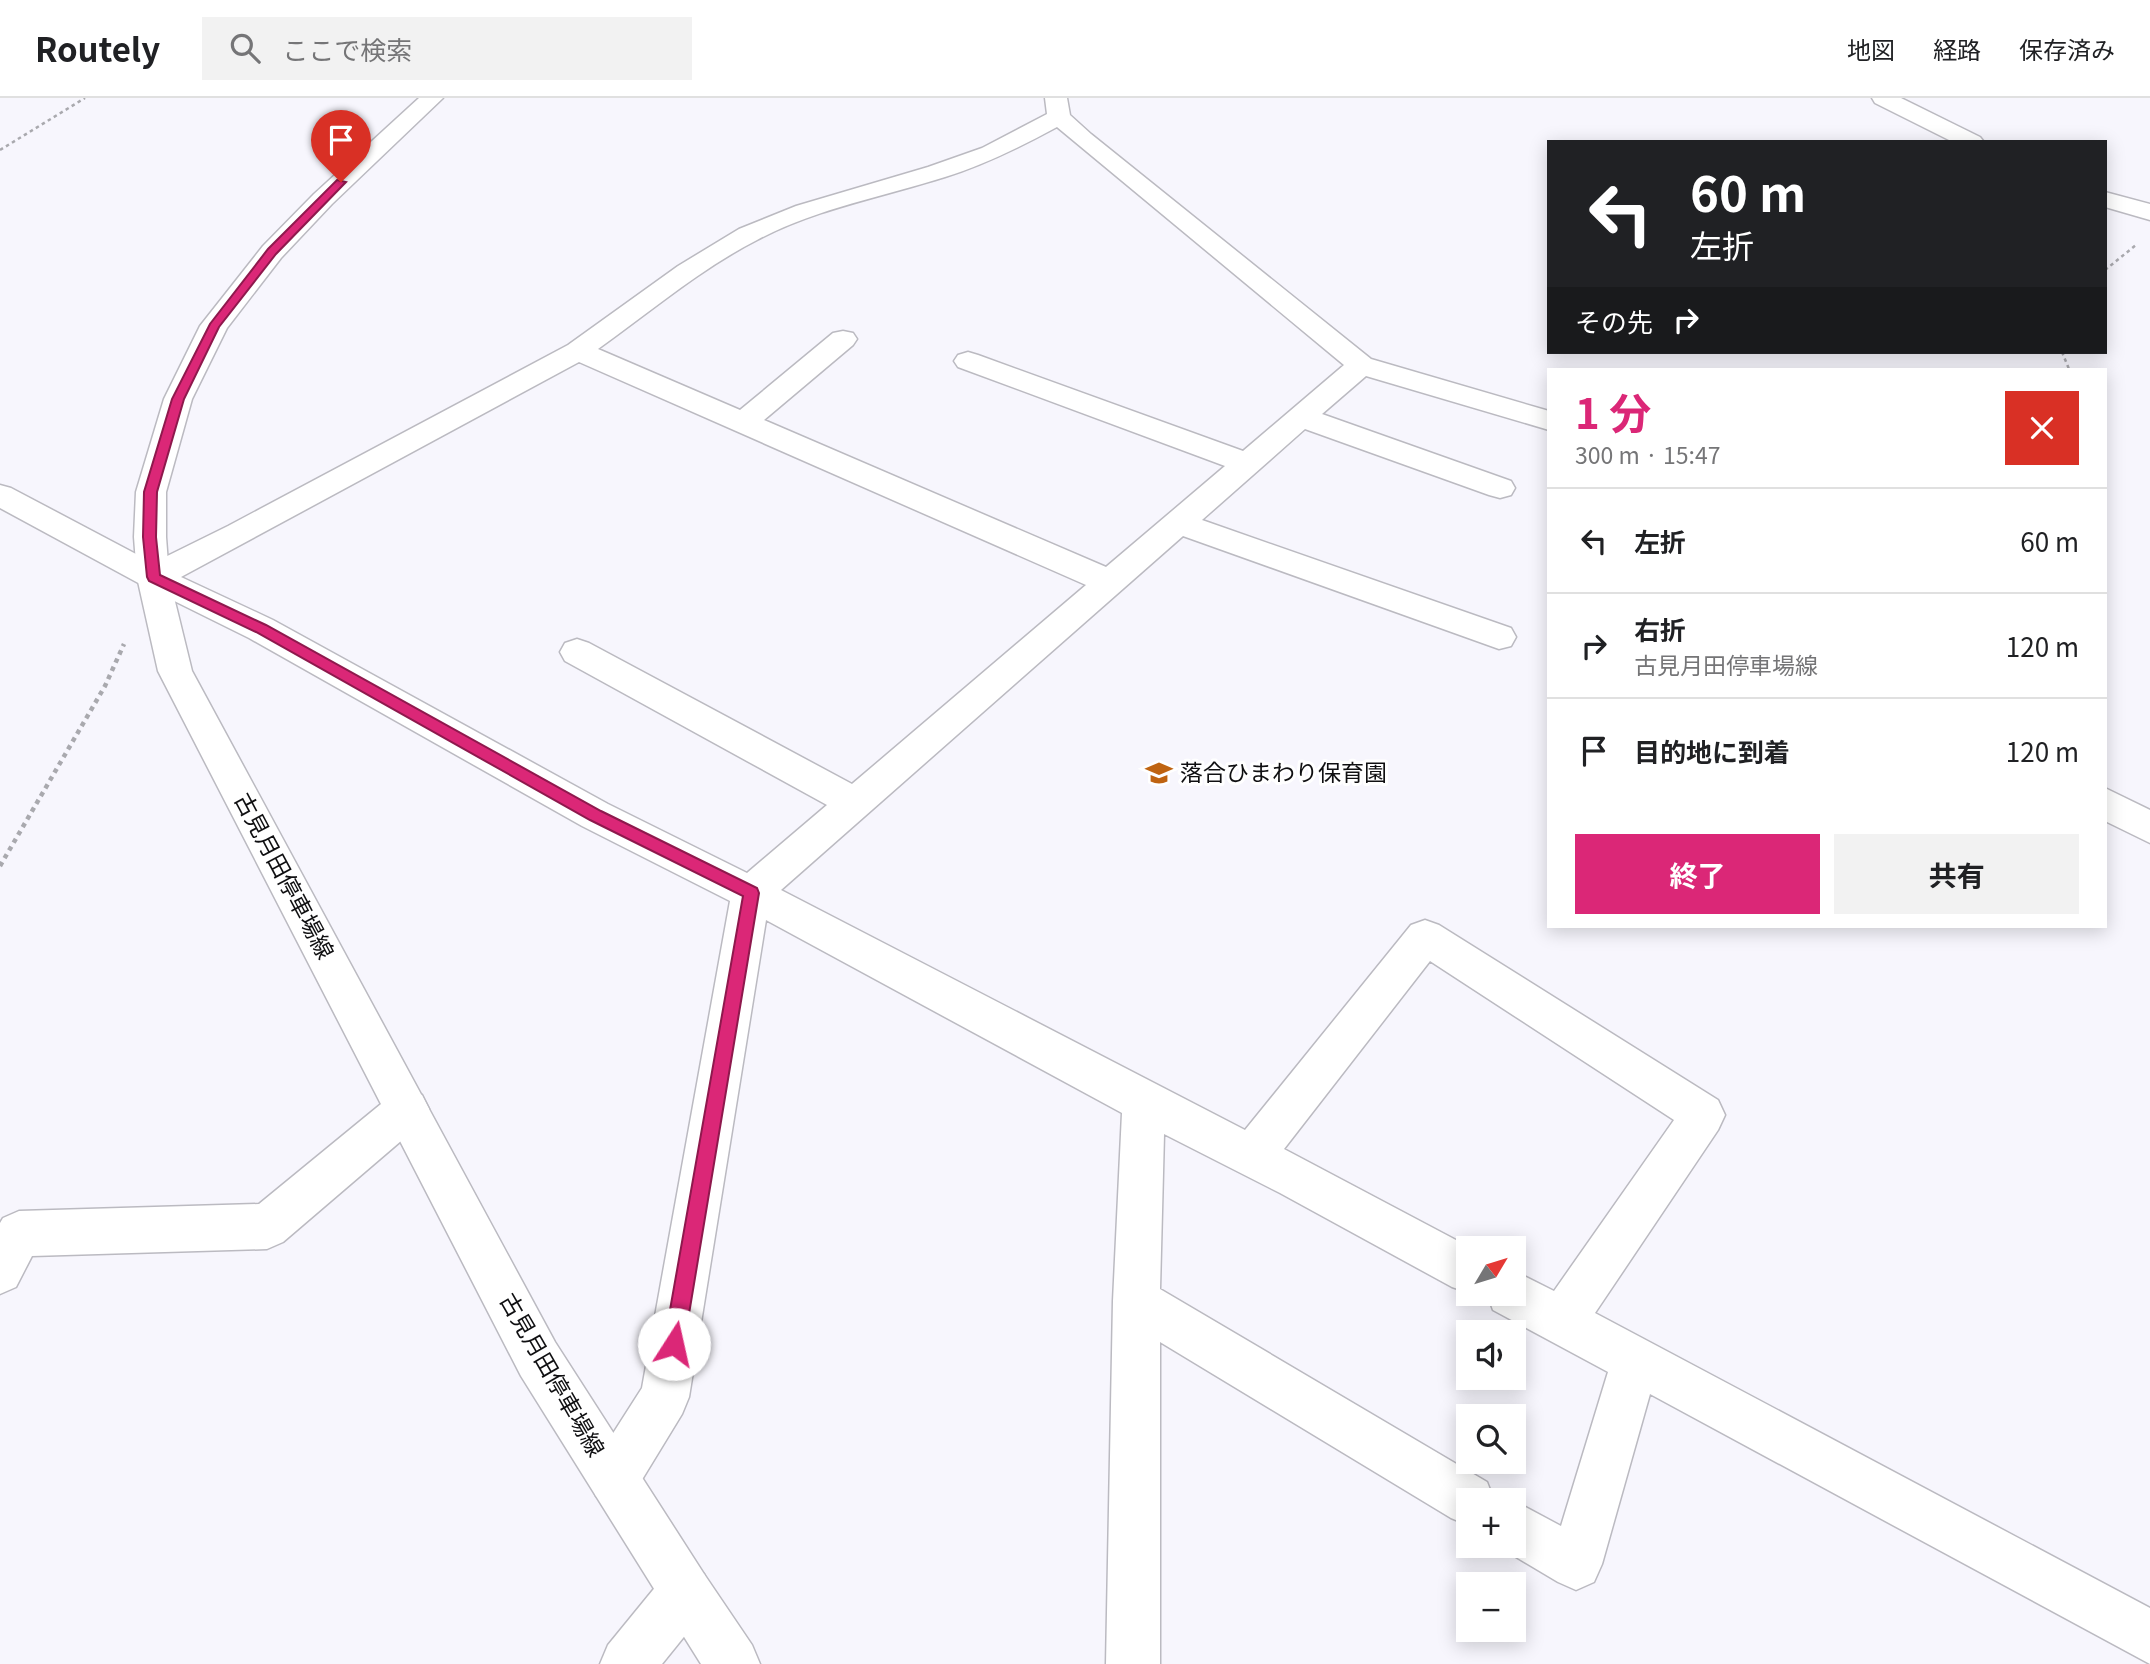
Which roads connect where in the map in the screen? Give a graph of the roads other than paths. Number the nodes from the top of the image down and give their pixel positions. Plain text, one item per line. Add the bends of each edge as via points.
1 (432, 98) edge
2 (1883, 98) edge
3 (1058, 108) edge
4 (1968, 140) edge
5 (2107, 200) edge
6 (2150, 212) edge
7 (843, 339) dead end
8 (578, 351) junction
9 (968, 361) dead end
10 (1361, 365) junction
11 (1301, 417) junction
12 (1547, 420) edge
13 (741, 424) junction
14 (1247, 463) junction
15 (1500, 488) dead end
16 (0, 495) edge
17 (1178, 523) junction
18 (153, 577) junction
19 (1110, 582) junction
20 (1499, 637) dead end
21 (578, 652) dead end
22 (855, 803) junction
23 (2107, 804) edge
24 (2150, 828) edge
25 (751, 893) junction
26 (1143, 1102) junction
27 (407, 1109) junction
28 (1251, 1156) junction
29 (1456, 1265) edge
30 (0, 1271) edge
31 (1136, 1301) junction
32 (1526, 1302) edge
33 (1561, 1321) junction
34 (1635, 1361) junction
35 (614, 1478) junction
36 (1456, 1492) edge
37 (1526, 1534) edge
38 (685, 1593) junction
39 (2150, 1637) edge
40 (627, 1664) edge
41 (733, 1664) edge
42 (1133, 1664) edge

1 - 18 street, 古見月田停車場線 via 280,243 214,326 178,399 151,492
2 - 4 street
3 - 8 street via 990,153 805,211 748,234
3 - 10 street via 1182,222
5 - 6 street
7 - 13 street
8 - 13 street
8 - 18 street
9 - 14 street
10 - 11 street
10 - 12 street
11 - 14 street
11 - 15 street
13 - 19 street
14 - 17 street
16 - 18 street
17 - 19 street
17 - 20 street
18 - 25 street via 261,629 595,815
18 - 27 street, 古見月田停車場線 via 176,671
19 - 22 street
21 - 22 street
22 - 25 street
23 - 24 street
25 - 26 street
25 - 35 street via 665,1397
26 - 28 street
26 - 31 street
27 - 30 street via 267,1226 19,1234
27 - 35 street, 古見月田停車場線 via 538,1359
28 - 29 street
28 - 33 street via 1425,937 1703,1115
31 - 36 street
31 - 42 street
32 - 33 street
33 - 34 street
34 - 37 street via 1576,1564
34 - 39 street
35 - 38 street, 古見月田停車場線
38 - 40 street
38 - 41 street, 古見月田停車場線

